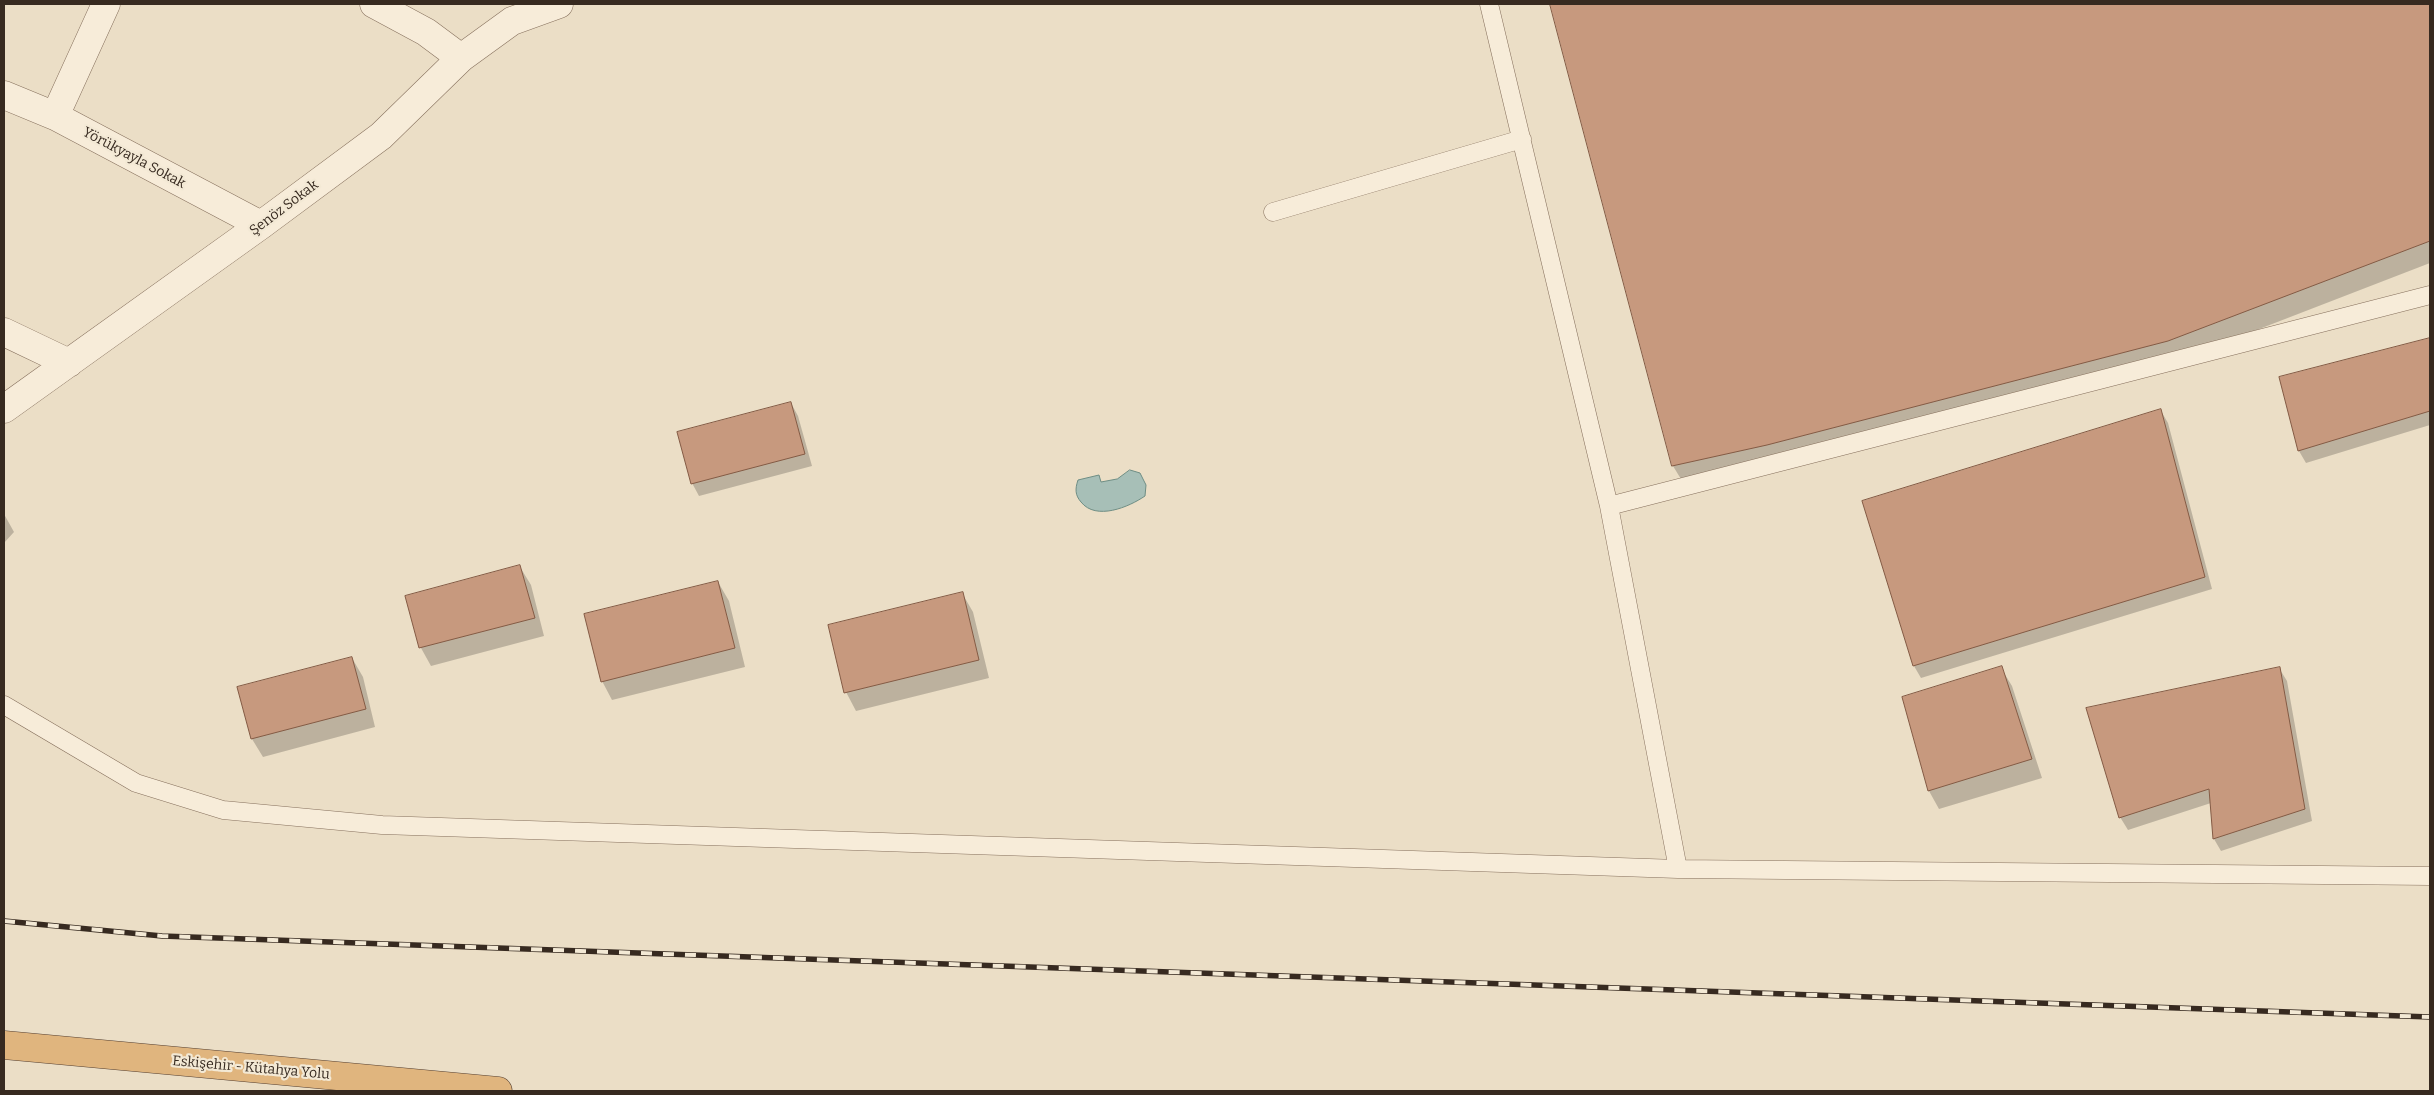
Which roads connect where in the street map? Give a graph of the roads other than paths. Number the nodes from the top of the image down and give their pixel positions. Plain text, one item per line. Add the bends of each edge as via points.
1 (106, 4) edge
2 (559, 4) edge
3 (1490, 4) edge
4 (381, 5) edge
5 (461, 58) junction
6 (4, 95) edge
7 (55, 116) junction
8 (1522, 139) junction
9 (1273, 212) dead end
10 (261, 225) junction
11 (2430, 295) edge
12 (4, 332) edge
13 (69, 363) junction
14 (4, 409) edge
15 (1609, 506) junction
16 (4, 705) edge
17 (1678, 869) junction
18 (2430, 876) edge
19 (4, 1045) edge
20 (498, 1091) edge

1 - 7 street
2 - 5 street, Şenöz Sokak via 512,21
3 - 8 lane
4 - 5 street
5 - 10 street, Şenöz Sokak via 381,136
6 - 7 street, Yörükyayla Sokak
7 - 10 street, Yörükyayla Sokak
8 - 9 lane
8 - 15 lane
10 - 13 street, Şenöz Sokak
11 - 15 lane
12 - 13 street
13 - 14 street, Şenöz Sokak
15 - 17 lane
16 - 17 lane via 136,783 223,810 382,825
17 - 18 lane
19 - 20 highway, Eskişehir - Kütahya Yolu

